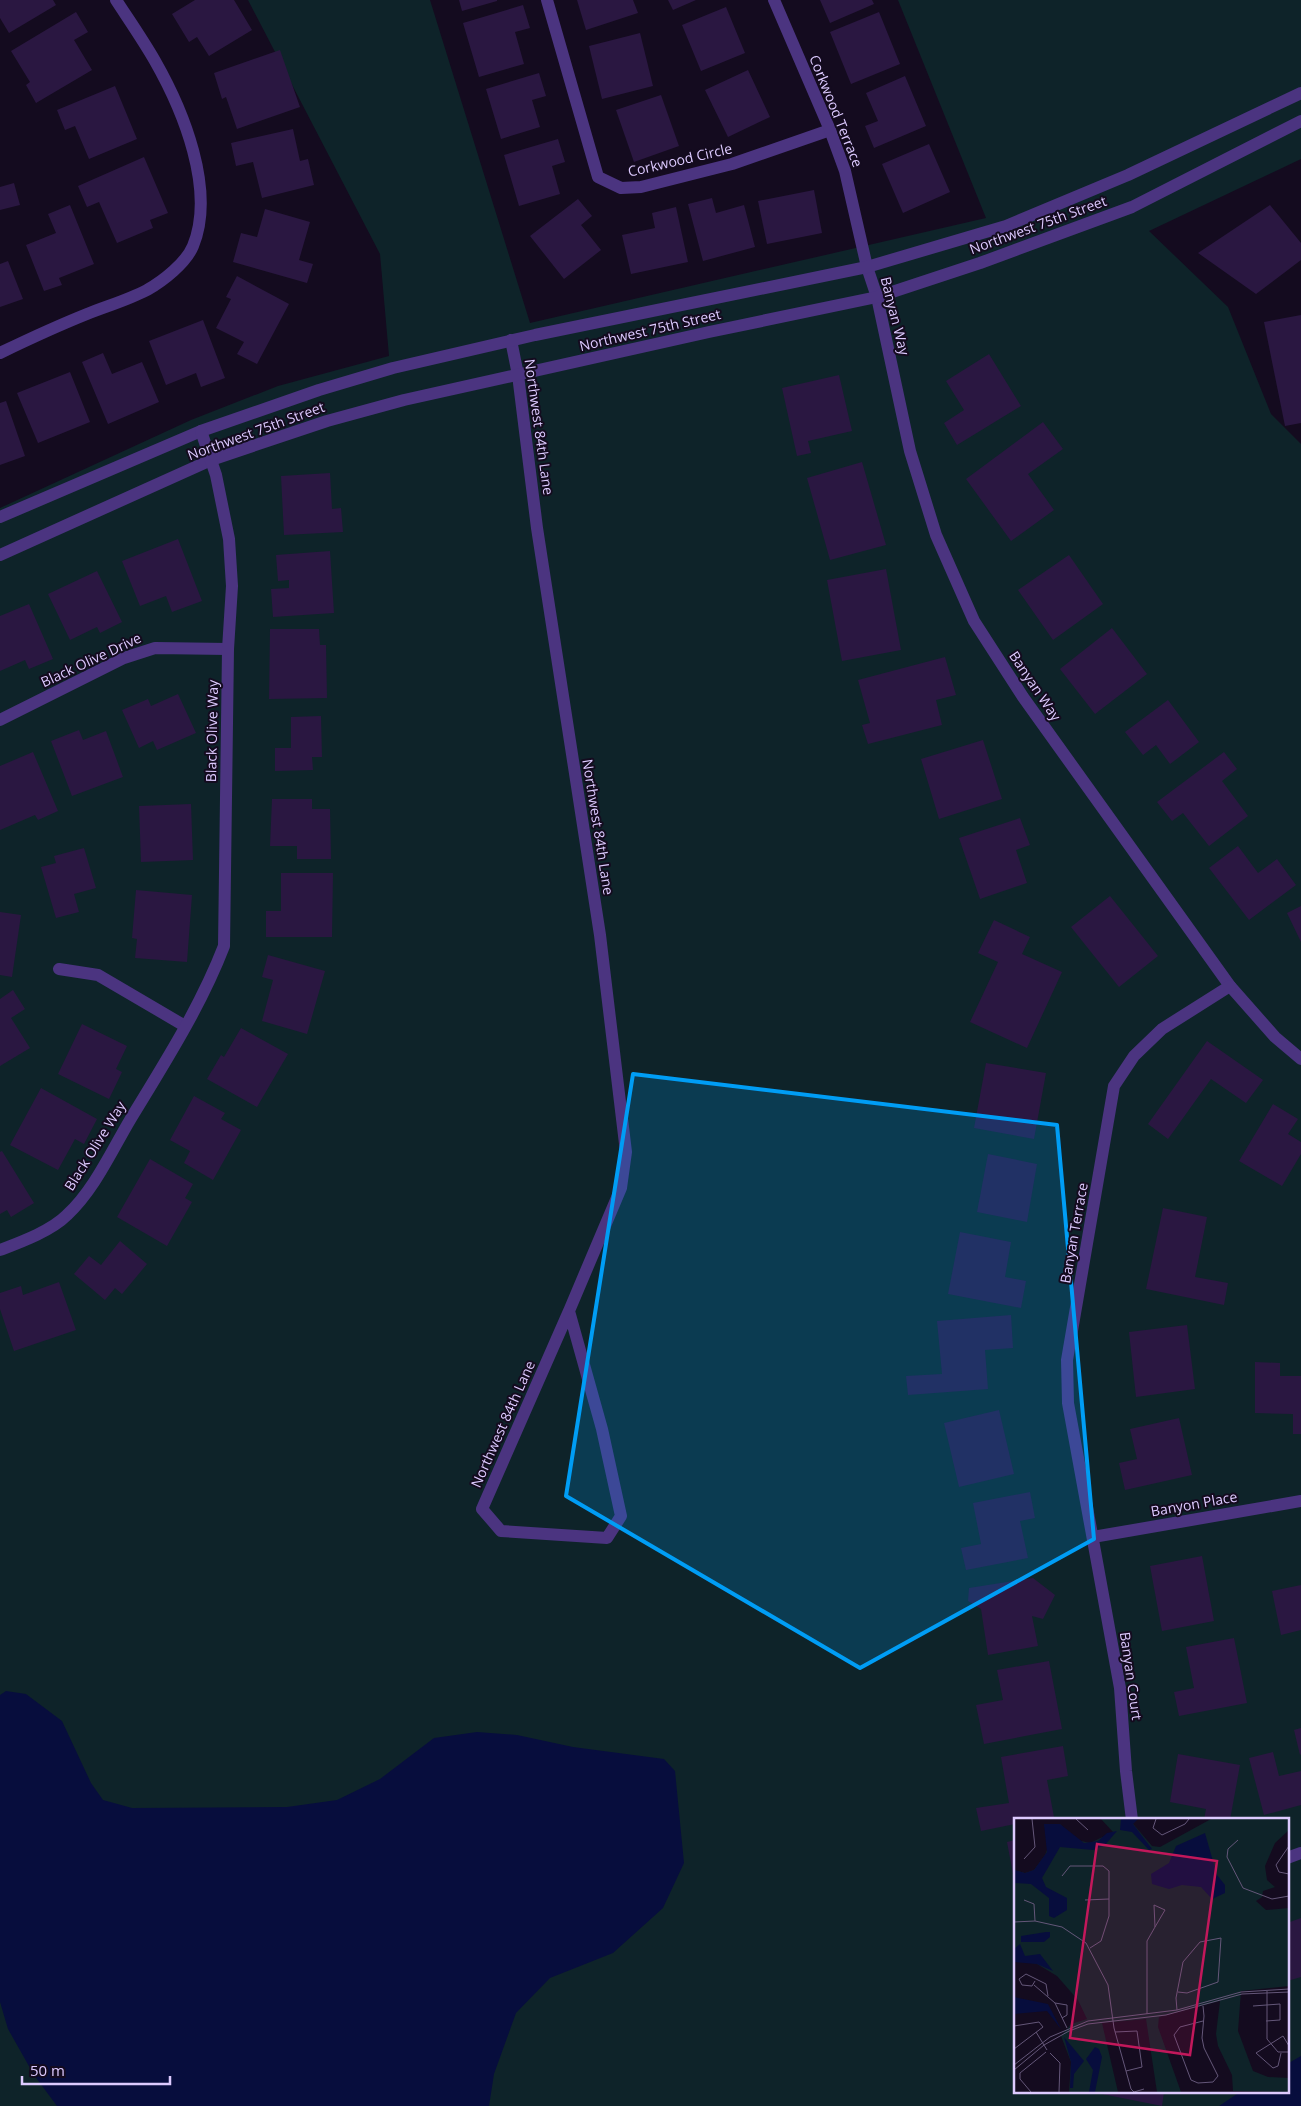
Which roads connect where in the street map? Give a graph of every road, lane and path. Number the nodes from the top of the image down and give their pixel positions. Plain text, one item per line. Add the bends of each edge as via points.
1 (116, 0) edge
2 (547, 0) edge
3 (774, 0) edge
4 (1301, 93) edge
5 (1301, 121) edge
6 (830, 130) junction
7 (866, 267) junction
8 (877, 297) junction
9 (511, 340) junction
10 (0, 353) edge
11 (518, 375) junction
12 (201, 431) junction
13 (211, 460) junction
14 (0, 518) edge
15 (0, 555) edge
16 (228, 648) junction
17 (0, 720) edge
18 (59, 970) dead end
19 (1230, 986) junction
20 (186, 1026) junction
21 (1301, 1059) edge
22 (0, 1250) edge
23 (569, 1311) junction
24 (1301, 1501) edge
25 (1093, 1538) junction
26 (1132, 1818) edge
27 (1301, 1853) edge
28 (1288, 1858) edge

1 - 10 street via 155,61 180,112 201,193 200,220 193,247 177,268 148,289
2 - 6 street, Corkwood Circle via 598,177 621,188 641,187 732,164
3 - 6 street, Corkwood Terrace
4 - 7 street, Northwest 75th Street via 1128,175 1006,226
5 - 8 street, Northwest 75th Street via 1132,207 1022,249
6 - 7 street, Corkwood Terrace via 845,171
7 - 8 street, Banyan Way
7 - 9 street, Northwest 75th Street
8 - 11 street, Northwest 75th Street
8 - 19 street, Banyan Way via 910,451 936,534 974,621 1023,697
9 - 11 street, Northwest 84th Lane
9 - 12 street, Northwest 75th Street via 319,390
11 - 13 street, Northwest 75th Street via 326,421
11 - 23 street, Northwest 84th Lane via 537,528 600,936 626,1152 621,1188
12 - 13 street, Black Olive Way
12 - 14 street, Northwest 75th Street
13 - 15 street, Northwest 75th Street
13 - 16 street, Black Olive Way via 229,539 232,586
16 - 17 street, Black Olive Drive via 155,648 124,658
16 - 20 street, Black Olive Way via 224,946 211,980
18 - 20 street via 98,975
19 - 21 street, Banyan Way via 1275,1037
19 - 25 street, Banyan Terrace via 1162,1029 1134,1056 1114,1086 1067,1360 1068,1403
20 - 22 street, Black Olive Way via 93,1184 67,1216 33,1237
23 - 23 street, Northwest 84th Lane via 602,1428 621,1516 606,1538 501,1531 482,1509
24 - 25 street, Banyon Place
25 - 26 street, Banyan Court via 1120,1688
27 - 28 street

